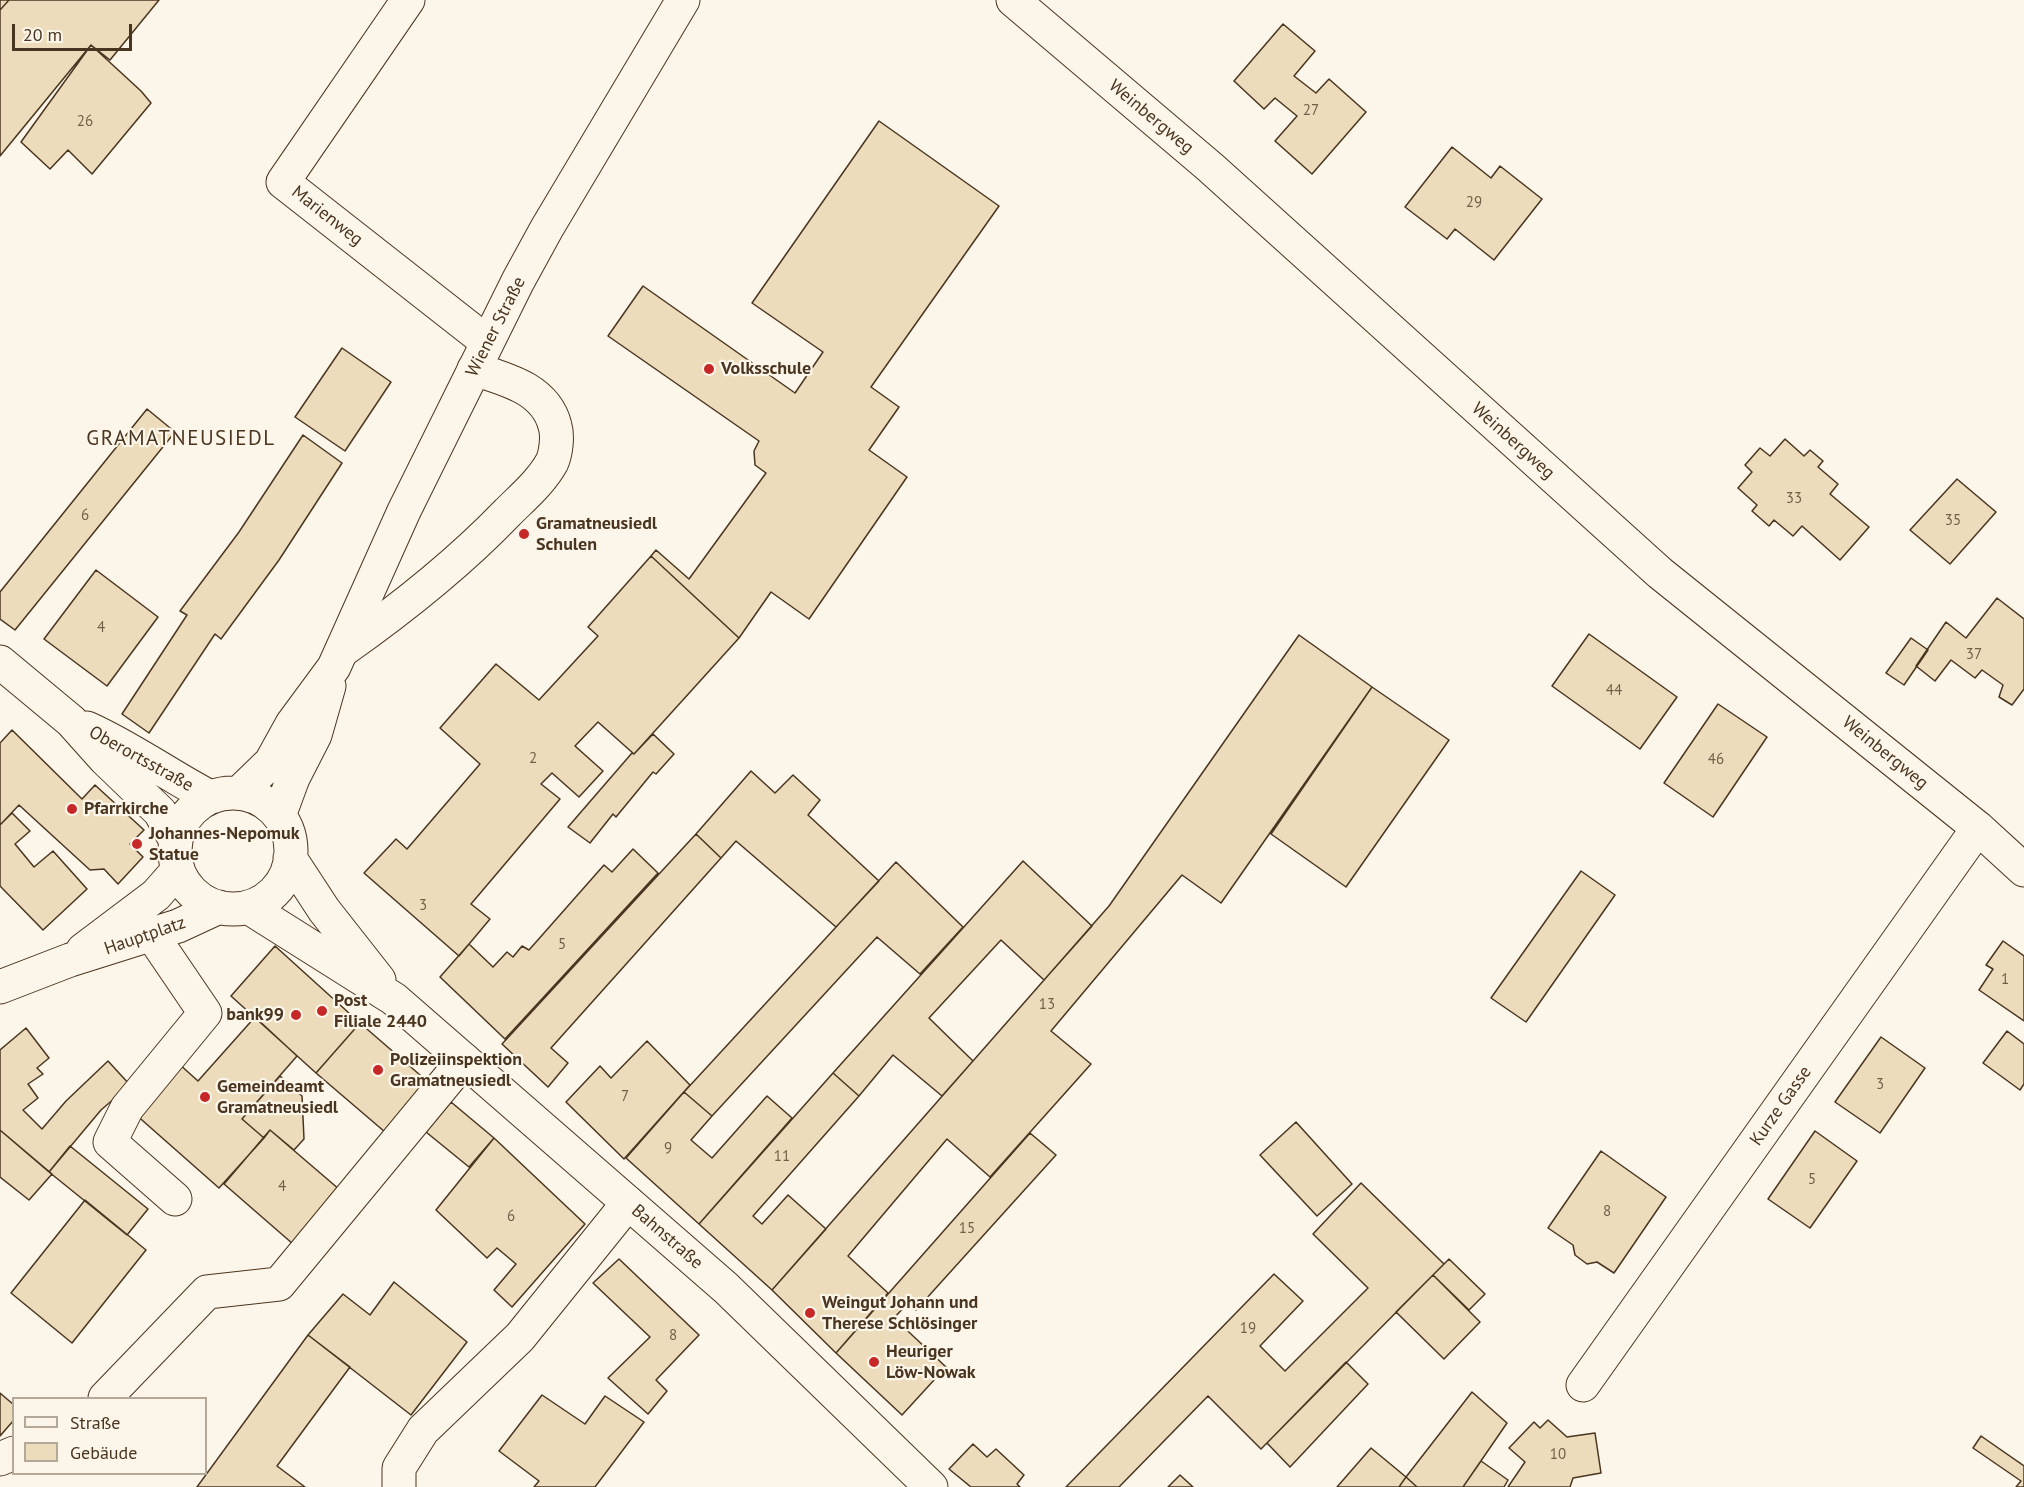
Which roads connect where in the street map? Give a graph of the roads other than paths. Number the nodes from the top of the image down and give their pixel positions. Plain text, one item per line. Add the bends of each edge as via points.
1 (408, 0) edge
2 (683, 0) edge
3 (1013, 0) edge
4 (480, 356) junction
5 (338, 659) junction
6 (0, 662) edge
7 (71, 721) junction
8 (225, 795) junction
9 (279, 816) junction
10 (1978, 828) junction
11 (177, 856) junction
12 (290, 858) junction
13 (2024, 870) edge
14 (233, 907) junction
15 (152, 935) junction
16 (69, 960) junction
17 (0, 987) edge
18 (394, 999) junction
19 (464, 1060) junction
20 (174, 1199) dead end
21 (628, 1203) junction
22 (1583, 1384) dead end
23 (106, 1397) edge
24 (399, 1487) edge
25 (931, 1487) edge

1 - 4 main road, Marienweg via 283,182
2 - 4 main road, Wiener Straße via 547,228
3 - 10 main road, Weinbergweg via 1210,166 1660,573
4 - 5 main road, Wiener Straße via 404,511
4 - 5 main road via 538,397 548,411 555,427 553,460 540,480 493,529
5 - 8 main road, Wiener Straße via 291,724 271,762
5 - 9 main road, Wiener Straße via 315,735
6 - 7 main road, Oberortsstraße
7 - 8 main road, Oberortsstraße via 116,741 176,779
7 - 11 main road, Oberortsstraße via 160,812
8 - 9 main road via 253,796
8 - 11 main road via 198,805 187,815 180,827
9 - 12 main road via 287,831
10 - 13 main road, Weinbergweg
10 - 22 main road, Kurze Gasse
11 - 14 main road via 184,883 194,894
11 - 16 main road, Hauptplatz via 156,895
12 - 14 main road via 277,888 261,901
12 - 18 main road, Bahnstraße via 324,910
14 - 15 main road, Hauptplatz
14 - 18 main road, Bahnstraße
15 - 16 main road, Hauptplatz
15 - 20 main road via 205,1013 127,1108 110,1143
16 - 17 main road, Hauptplatz
18 - 19 main road, Bahnstraße
19 - 21 main road, Bahnstraße
19 - 23 main road via 279,1284 207,1292
21 - 24 main road via 520,1337 423,1430 399,1468
21 - 25 main road, Bahnstraße via 726,1288

